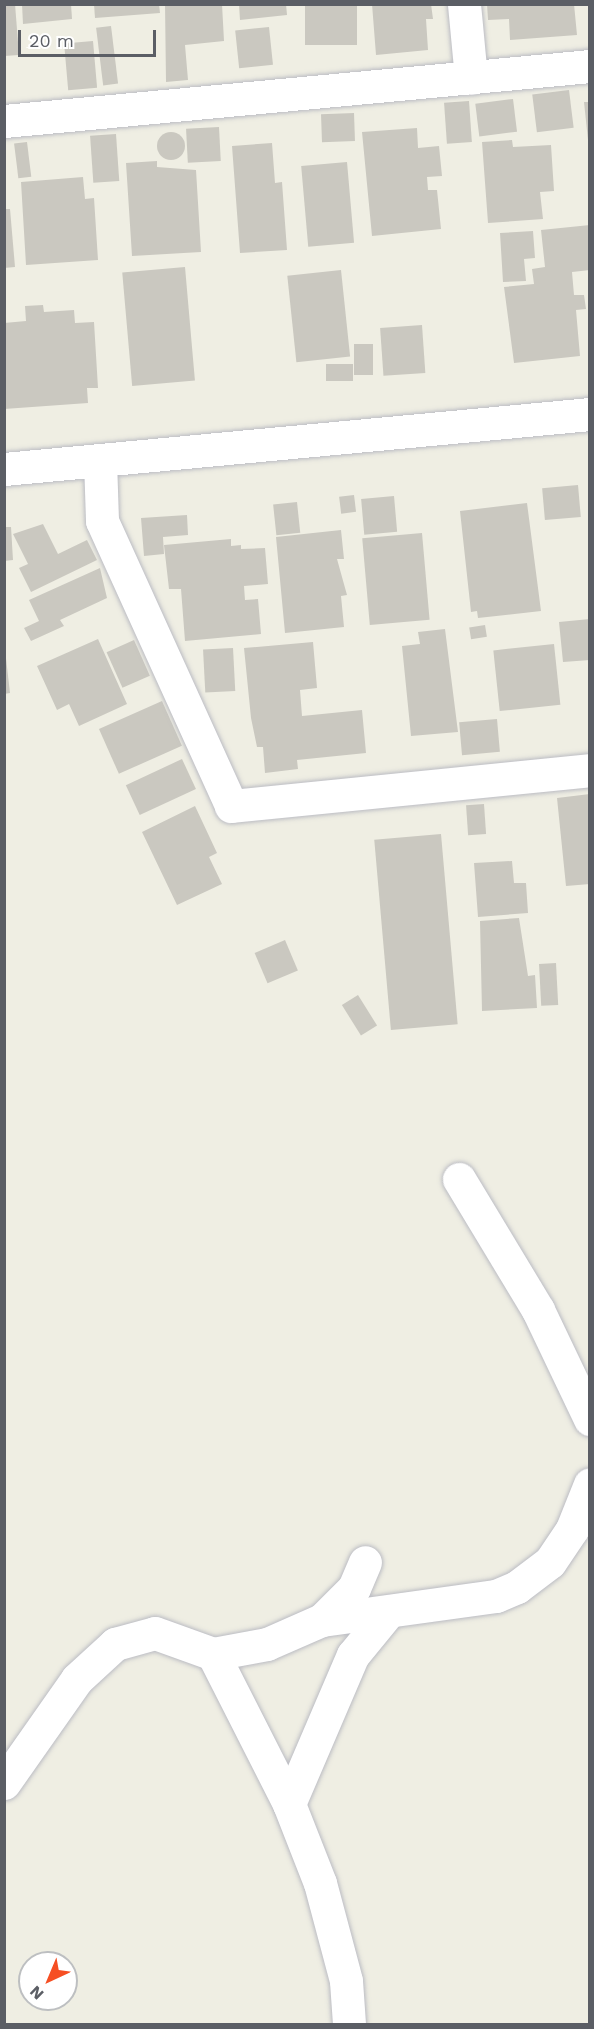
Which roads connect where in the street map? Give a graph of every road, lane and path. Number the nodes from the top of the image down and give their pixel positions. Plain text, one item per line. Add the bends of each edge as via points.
1 (464, 4) edge
2 (590, 66) edge
3 (471, 78) junction
4 (4, 121) edge
5 (590, 414) edge
6 (100, 460) junction
7 (4, 469) edge
8 (590, 770) edge
9 (459, 1179) dead end
10 (590, 1419) edge
11 (590, 1484) edge
12 (365, 1562) dead end
13 (385, 1616) junction
14 (322, 1620) junction
15 (213, 1654) junction
16 (4, 1783) edge
17 (289, 1804) junction
18 (349, 2025) edge

1 - 3 street
2 - 3 street
3 - 4 street
5 - 6 street
6 - 7 street
6 - 8 street via 102,521 231,806
9 - 10 street via 538,1310
11 - 13 street via 562,1545 517,1587
12 - 14 street via 354,1588
13 - 14 street
13 - 17 street via 353,1655
14 - 15 street via 267,1644
15 - 16 street via 155,1633 115,1644 77,1679
15 - 17 street
17 - 18 street via 336,1937

